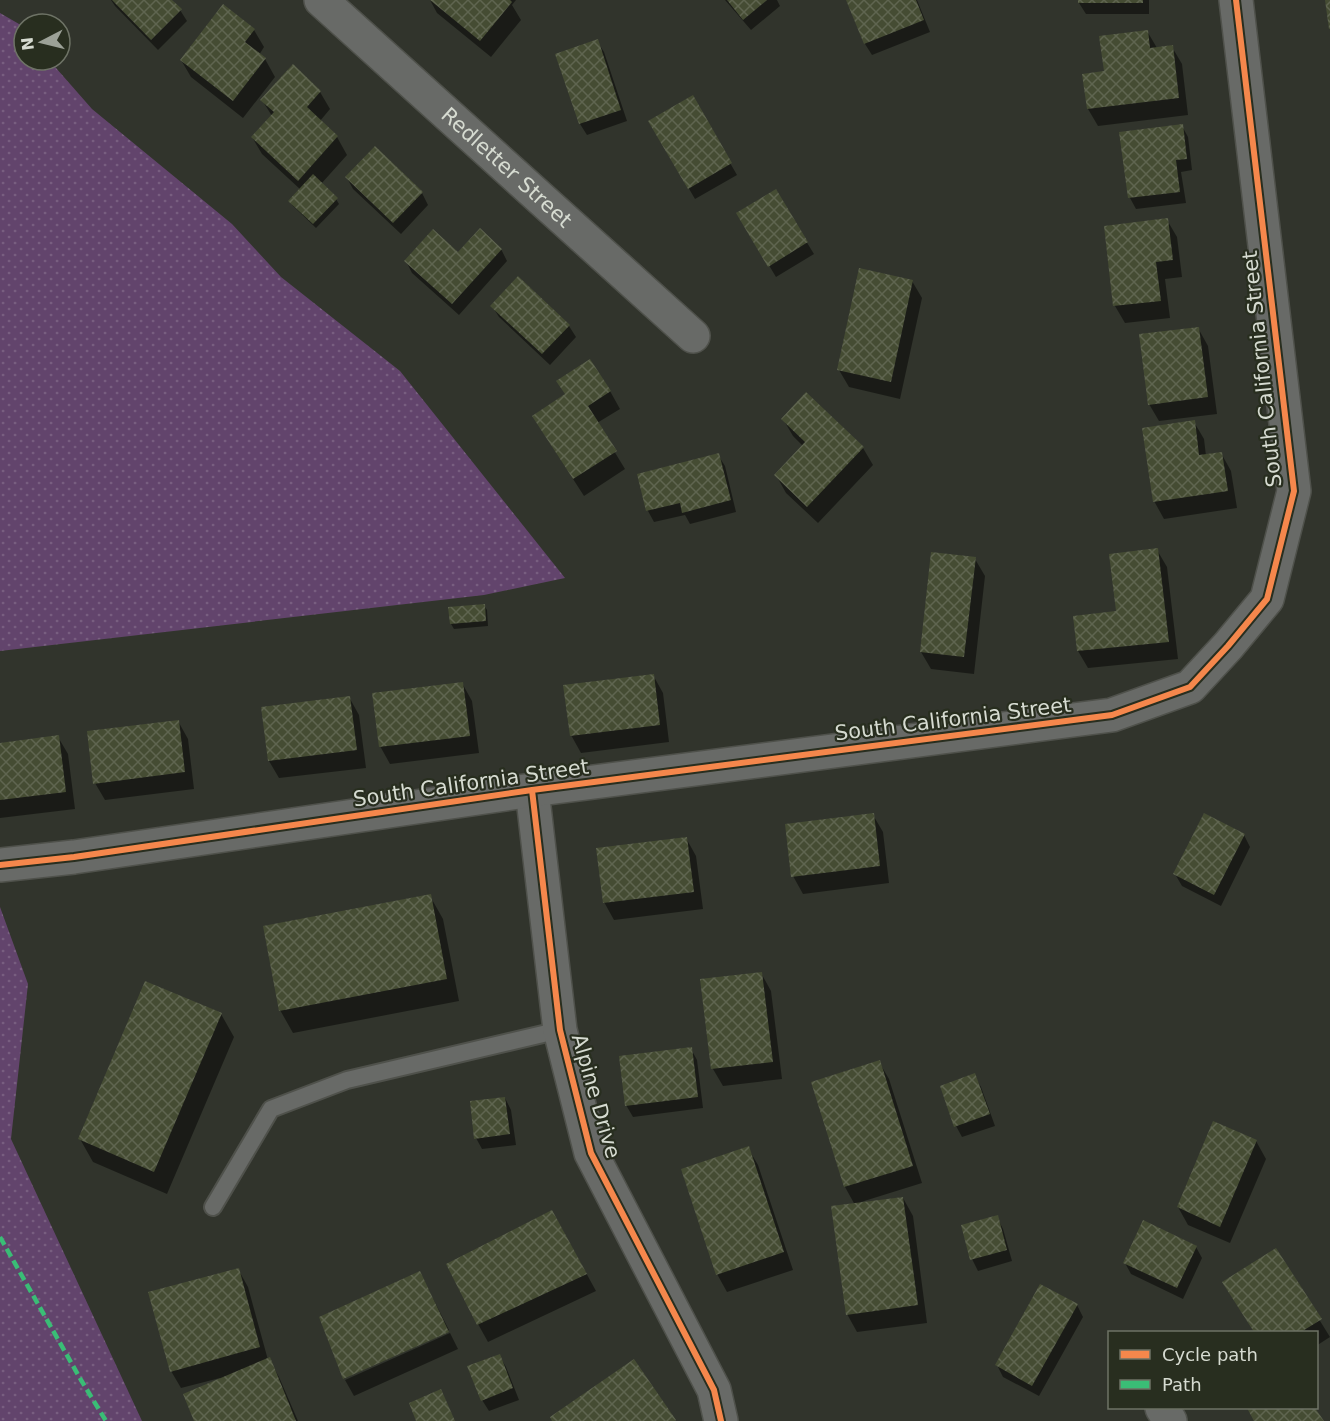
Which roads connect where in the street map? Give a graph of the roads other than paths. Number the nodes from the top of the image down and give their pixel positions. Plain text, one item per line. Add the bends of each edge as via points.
1 (321, 0) edge
2 (1236, 0) edge
3 (693, 336) dead end
4 (532, 790) junction
5 (0, 865) edge
6 (560, 1030) junction
7 (213, 1207) dead end
8 (722, 1421) edge

1 - 3 street, Redletter Street
2 - 4 street, South California Street via 1294,491 1267,599 1228,646 1190,687 1112,715
4 - 5 street, South California Street
4 - 6 street, Alpine Drive
6 - 7 lane via 347,1080 271,1109
6 - 8 street, Alpine Drive via 591,1153 714,1390

